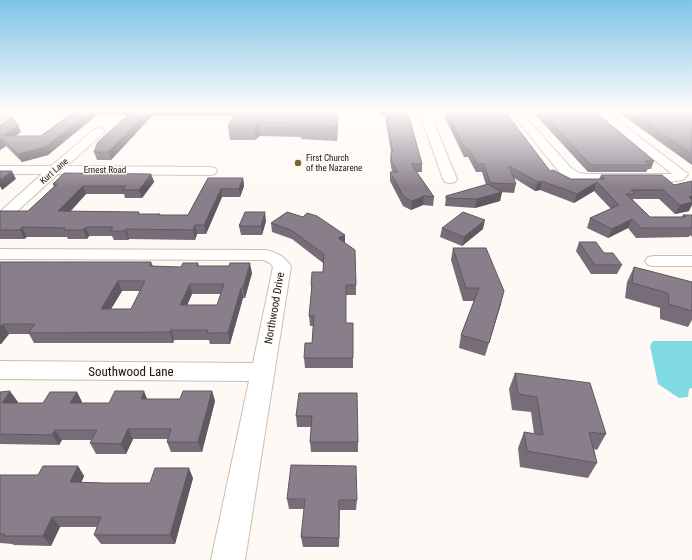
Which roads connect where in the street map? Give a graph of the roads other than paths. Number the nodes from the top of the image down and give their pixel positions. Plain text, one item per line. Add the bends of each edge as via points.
1 (93, 136) edge
2 (434, 136) edge
3 (536, 136) edge
4 (632, 136) edge
5 (0, 170) edge
6 (55, 170) junction
7 (210, 171) dead end
8 (450, 179) dead end
9 (9, 211) edge
10 (0, 254) edge
11 (654, 261) dead end
12 (692, 261) edge
13 (0, 370) edge
14 (262, 372) junction
15 (228, 560) edge

1 - 6 street, Kurt Lane
2 - 8 street
3 - 4 street via 566,171 575,176 669,178 681,174
5 - 6 street, Ernest Road
6 - 7 street, Ernest Road
6 - 9 street, Kurt Lane
10 - 14 street, Northwood Drive via 266,255 276,259 282,266
11 - 12 street
13 - 14 street, Southwood Lane
14 - 15 street, Northwood Drive

